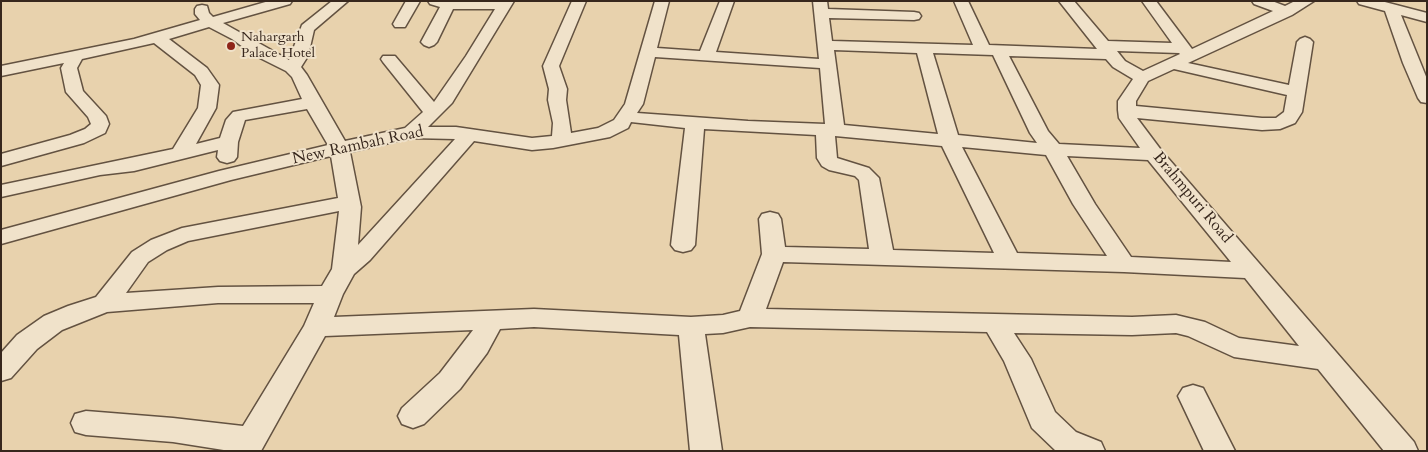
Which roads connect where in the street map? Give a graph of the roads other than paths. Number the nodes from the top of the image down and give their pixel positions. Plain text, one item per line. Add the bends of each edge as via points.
1 (341, 1) edge
2 (413, 1) edge
3 (579, 1) edge
4 (662, 1) edge
5 (727, 1) edge
6 (961, 1) edge
7 (1066, 1) edge
8 (1149, 1) edge
9 (1259, 1) edge
10 (1307, 1) edge
11 (1364, 1) edge
12 (441, 3) edge
13 (506, 3) edge
14 (821, 7) edge
15 (1391, 8) junction
16 (289, 11) edge
17 (1288, 12) junction
18 (206, 16) junction
19 (914, 16) dead end
20 (1427, 18) edge
21 (315, 21) junction
22 (400, 24) dead end
23 (157, 37) junction
24 (428, 42) dead end
25 (1305, 42) dead end
26 (825, 45) junction
27 (924, 48) junction
28 (990, 49) junction
29 (1106, 50) junction
30 (649, 52) junction
31 (706, 56) junction
32 (1182, 56) junction
33 (75, 57) junction
34 (389, 59) dead end
35 (827, 64) junction
36 (1, 67) edge
37 (21, 67) junction
38 (292, 68) junction
39 (1, 71) edge
40 (1142, 78) junction
41 (1296, 92) junction
42 (1427, 98) edge
43 (313, 102) junction
44 (207, 108) junction
45 (1127, 110) junction
46 (433, 113) junction
47 (626, 116) junction
48 (235, 120) junction
49 (695, 123) junction
50 (830, 130) junction
51 (411, 132) junction
52 (469, 135) junction
53 (562, 140) junction
54 (228, 142) junction
55 (950, 142) junction
56 (340, 149) junction
57 (1053, 150) junction
58 (181, 153) junction
59 (1154, 154) junction
60 (1, 160) edge
61 (226, 175) junction
62 (1, 191) edge
63 (349, 202) junction
64 (770, 219) dead end
65 (1, 237) edge
66 (683, 245) dead end
67 (774, 254) junction
68 (882, 257) junction
69 (1009, 260) junction
70 (1124, 264) junction
71 (344, 269) junction
72 (1253, 270) junction
73 (330, 294) junction
74 (105, 303) junction
75 (750, 318) junction
76 (491, 320) junction
77 (995, 324) junction
78 (692, 326) junction
79 (317, 327) junction
80 (1326, 360) junction
81 (1, 371) edge
82 (1193, 396) dead end
83 (413, 416) dead end
84 (86, 423) dead end
85 (248, 446) edge
86 (706, 451) edge
87 (1090, 451) edge
88 (1220, 451) edge
89 (1403, 451) edge

1 - 21 street
2 - 22 street
3 - 53 street via 551,66 558,88
4 - 30 street, New Rambah Road
5 - 31 street
6 - 28 street
7 - 29 street
8 - 32 street
9 - 17 street
10 - 17 street
11 - 15 street
12 - 13 street
12 - 24 street
13 - 46 street via 474,56
14 - 19 street
14 - 26 street
15 - 20 street
15 - 42 street via 1410,63
16 - 18 street via 259,9
16 - 21 street
17 - 32 street
18 - 23 street
18 - 38 street via 260,52
21 - 38 street via 307,28 300,56
23 - 33 street
23 - 44 street via 201,72 210,85
25 - 41 street
26 - 27 street
26 - 35 street
27 - 28 street
27 - 55 street
28 - 29 street
28 - 57 street via 1039,133
29 - 32 street
29 - 40 street via 1127,70
30 - 31 street
30 - 47 street, New Rambah Road via 634,104
31 - 35 street
32 - 40 street
32 - 41 street
33 - 37 street
33 - 60 street via 69,68 75,92 97,116 98,129 77,139
34 - 46 street
35 - 50 street
36 - 37 street
37 - 39 street
38 - 43 street
40 - 45 street via 1126,101
41 - 45 street via 1293,112 1280,123 1262,124
43 - 48 street via 238,116
43 - 56 street
44 - 48 street via 230,113
44 - 58 street
45 - 59 street, Brahmpuri Road via 1128,118
46 - 51 street
47 - 49 street
47 - 53 street, New Rambah Road via 621,124 602,133
48 - 54 street
49 - 50 street
49 - 66 street
50 - 55 street
50 - 68 street via 829,162 862,172 869,178
51 - 52 street, New Rambah Road
51 - 56 street, New Rambah Road
52 - 53 street, New Rambah Road via 532,144
52 - 71 street via 362,255
54 - 58 street
54 - 61 street
55 - 57 street
55 - 69 street
56 - 61 street, New Rambah Road
56 - 63 street
57 - 59 street
57 - 70 street
58 - 62 street
59 - 72 street, Brahmpuri Road
61 - 65 street, New Rambah Road
63 - 71 street
63 - 74 street via 174,238 140,258
64 - 67 street
67 - 68 street
67 - 75 street
68 - 69 street
69 - 70 street
70 - 72 street
71 - 73 street
72 - 80 street, Brahmpuri Road
73 - 74 street via 218,295
73 - 79 street
74 - 81 street via 53,322 27,342
75 - 77 street
75 - 78 street
76 - 78 street via 534,318
76 - 79 street
76 - 83 street via 477,346 450,381
77 - 80 street via 1176,324 1196,329 1234,347
77 - 87 street via 1017,359 1043,420 1065,441
78 - 86 street
79 - 85 street
80 - 89 street, Brahmpuri Road
82 - 88 street
84 - 85 street via 173,430

